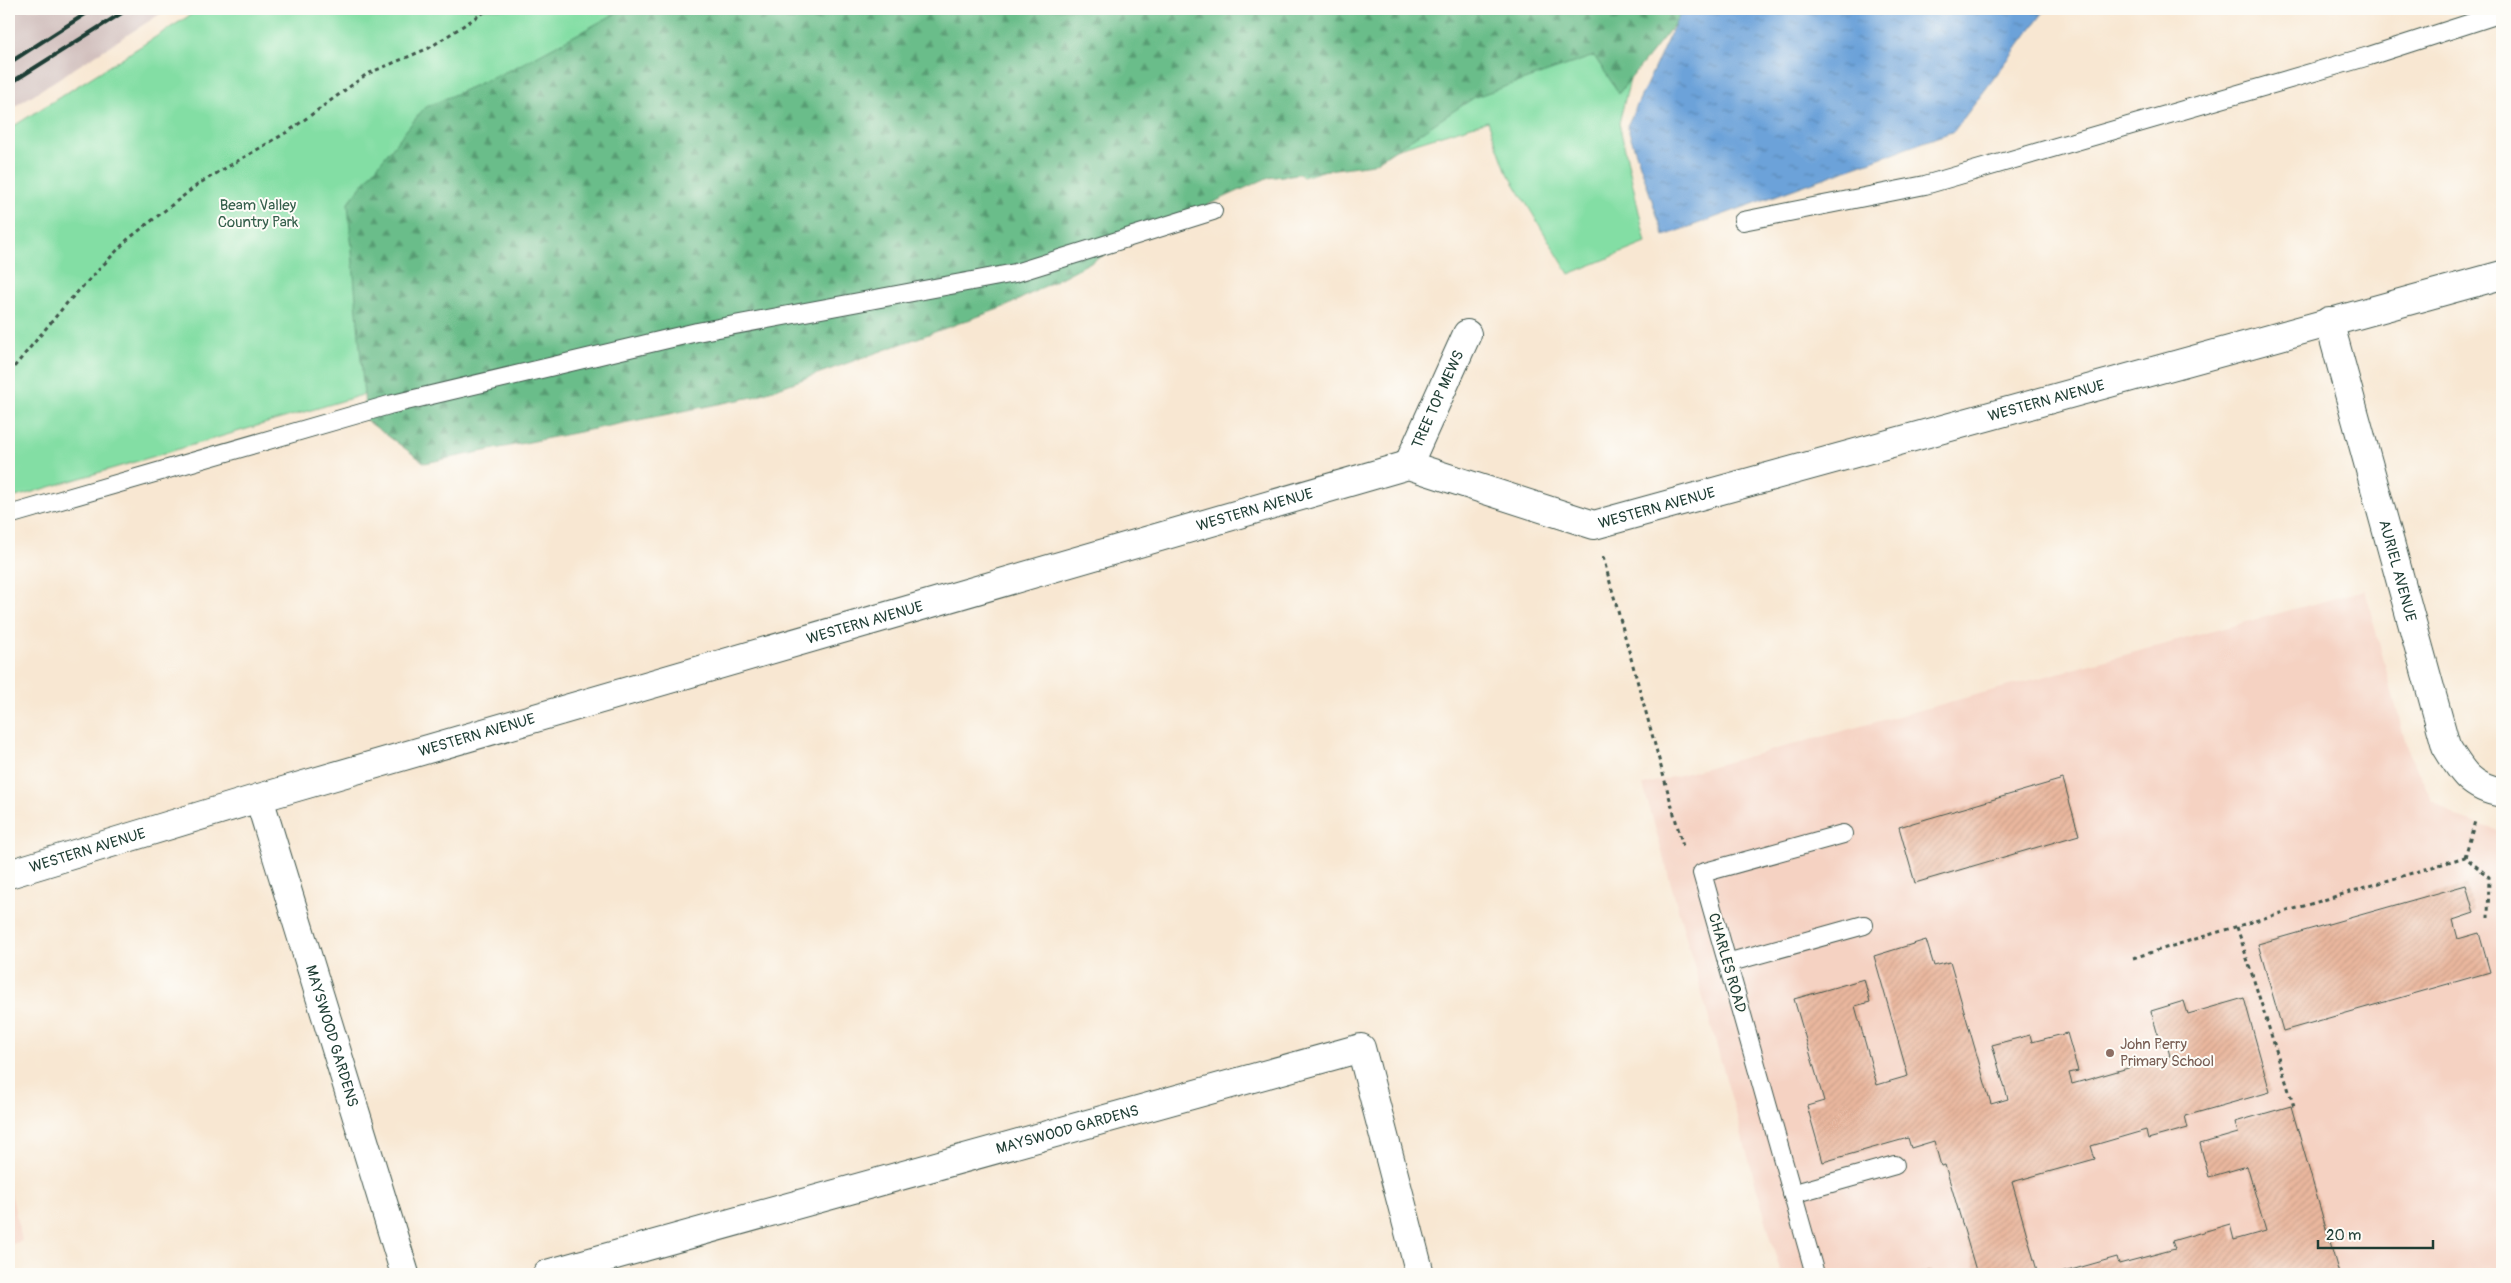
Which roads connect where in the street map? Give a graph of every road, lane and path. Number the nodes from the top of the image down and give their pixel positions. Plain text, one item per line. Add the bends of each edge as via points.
1 (489, 9) edge
2 (2502, 13) edge
3 (1214, 212) dead end
4 (1743, 221) dead end
5 (2502, 275) edge
6 (2329, 321) junction
7 (1467, 334) dead end
8 (9, 373) edge
9 (1408, 465) junction
10 (9, 515) edge
11 (2502, 793) edge
12 (259, 798) junction
13 (2476, 817) dead end
14 (1843, 834) dead end
15 (2465, 857) junction
16 (9, 874) edge
17 (2488, 918) dead end
18 (1864, 925) dead end
19 (2238, 927) junction
20 (2133, 958) dead end
21 (1727, 963) junction
22 (2295, 1110) dead end
23 (1895, 1166) dead end
24 (1792, 1194) junction
25 (405, 1274) edge
26 (547, 1274) edge
27 (1420, 1274) edge
28 (1815, 1274) edge

1 - 8 path via 429,48 366,74 289,131 200,183 127,240 67,303
2 - 4 lane via 2369,56 1925,185
3 - 10 lane via 1015,273 697,332 389,404
5 - 6 street, WESTERN AVENUE
6 - 9 street, WESTERN AVENUE via 1594,525
6 - 11 street, AURIEL AVENUE via 2446,746 2463,774 2490,791
7 - 9 street, TREE TOP MEWS
9 - 12 street, WESTERN AVENUE
12 - 16 street, WESTERN AVENUE
12 - 25 street, MAYSWOOD GARDENS
13 - 15 path
14 - 21 lane, CHARLES ROAD via 1702,873
15 - 17 path via 2490,877
15 - 19 path
18 - 21 lane
19 - 20 path
19 - 22 path
21 - 24 lane, CHARLES ROAD
23 - 24 lane
24 - 28 lane, CHARLES ROAD
26 - 27 street, MAYSWOOD GARDENS via 1360,1048

